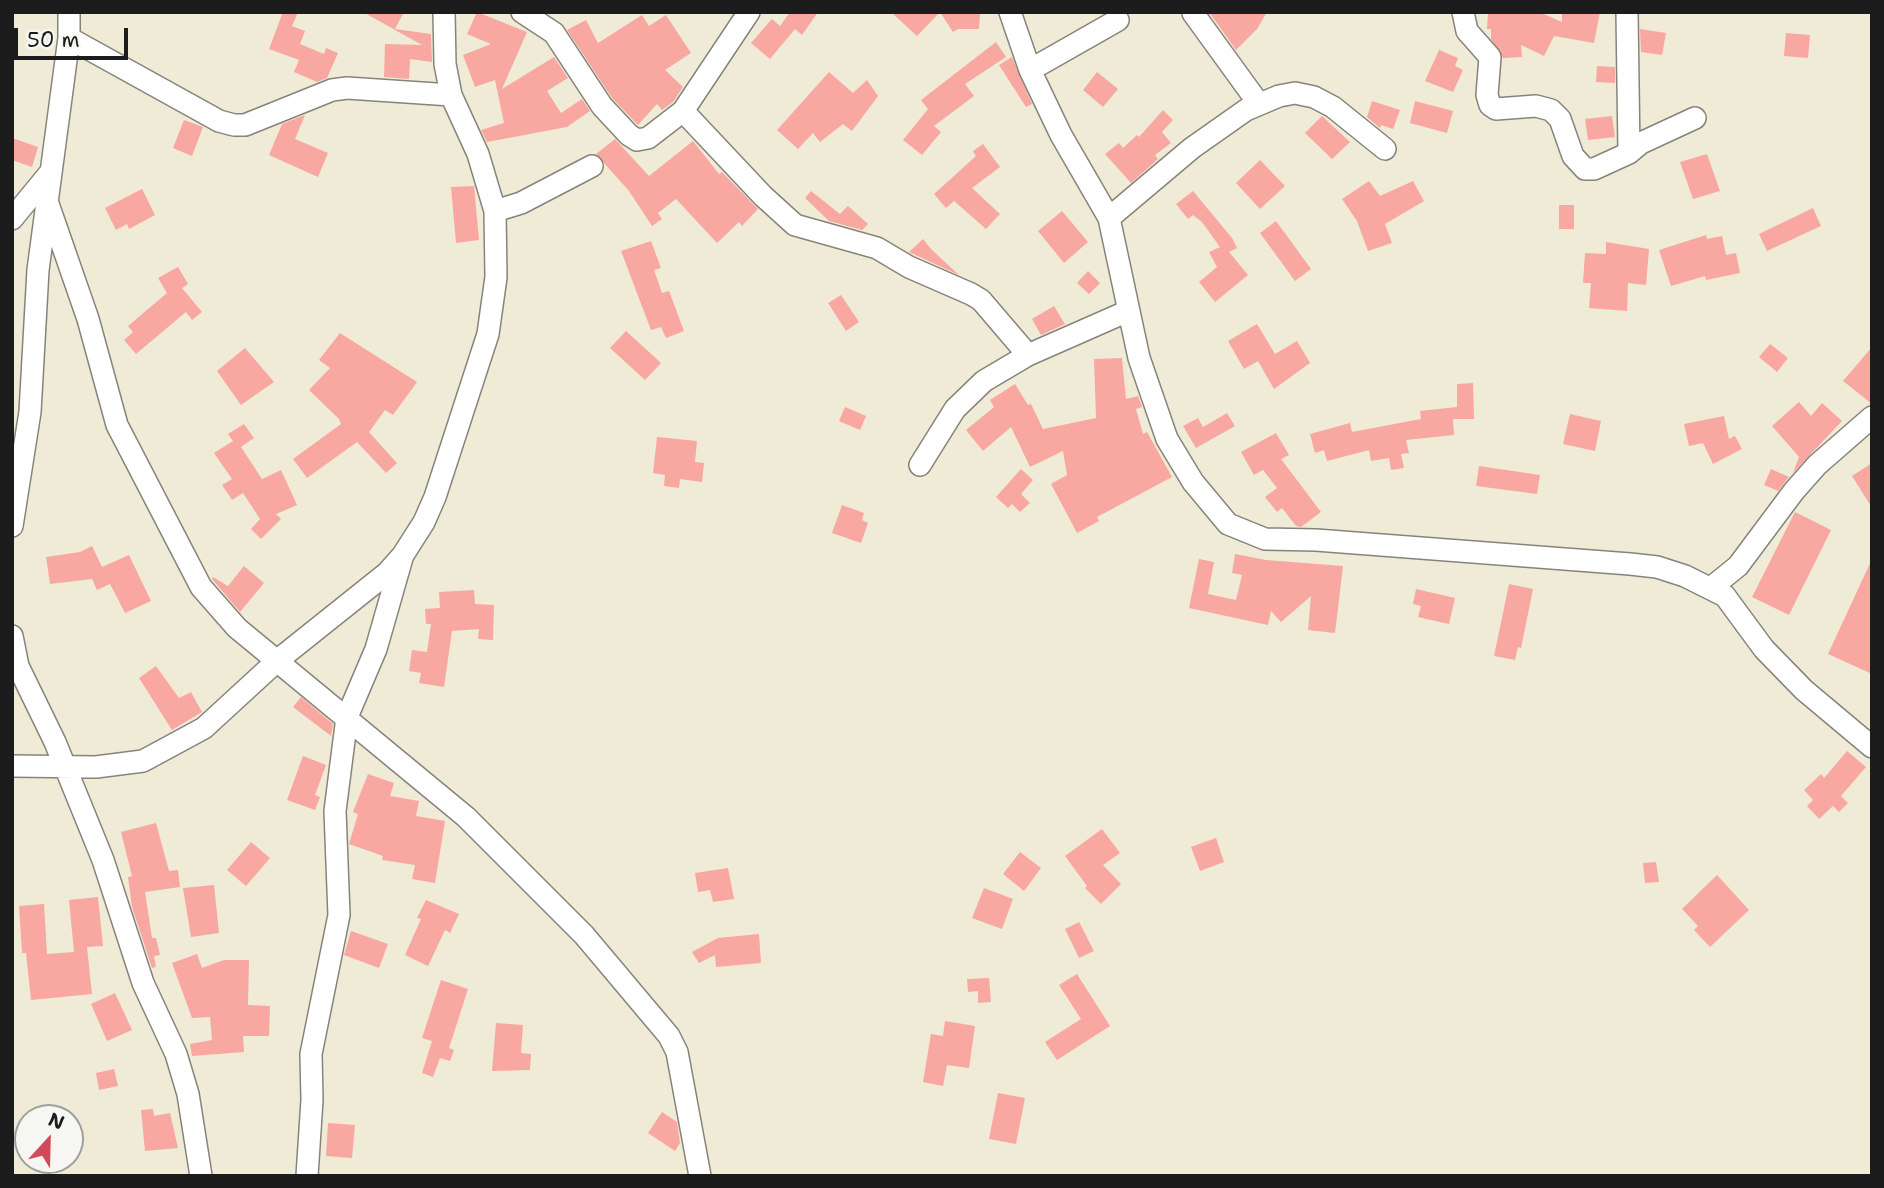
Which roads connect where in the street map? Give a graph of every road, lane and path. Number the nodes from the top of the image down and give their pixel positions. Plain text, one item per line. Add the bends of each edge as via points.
1 (69, 12) edge
2 (443, 12) edge
3 (522, 12) edge
4 (748, 12) edge
5 (1010, 12) edge
6 (1463, 12) edge
7 (1627, 12) edge
8 (1193, 13) edge
9 (1118, 20) dead end
10 (69, 38) junction
11 (1030, 70) junction
12 (451, 95) junction
13 (1259, 104) junction
14 (683, 111) junction
15 (1695, 118) dead end
16 (1385, 149) dead end
17 (1629, 153) junction
18 (592, 166) dead end
19 (49, 174) junction
20 (47, 201) junction
21 (495, 211) junction
22 (1109, 218) junction
23 (12, 219) edge
24 (1128, 311) junction
25 (1028, 355) junction
26 (1872, 417) edge
27 (920, 465) dead end
28 (12, 526) edge
29 (403, 555) junction
30 (1712, 587) junction
31 (12, 636) edge
32 (278, 660) junction
33 (347, 717) junction
34 (1871, 745) edge
35 (12, 766) edge
36 (64, 766) junction
37 (201, 1176) edge
38 (307, 1176) edge
39 (700, 1176) edge

1 - 10 street
2 - 12 street
3 - 14 street via 554,33 602,106 629,135 648,138
4 - 14 street
5 - 11 street
6 - 17 street via 1467,31 1490,57 1490,105 1551,110 1560,119 1573,156 1585,169
7 - 17 street
8 - 13 street
9 - 11 street
10 - 12 street via 234,125 245,125 339,89
10 - 19 street
11 - 22 street
12 - 21 street via 478,154
13 - 16 street via 1295,93 1314,97
13 - 22 street via 1192,148
14 - 25 street via 795,225 877,248 971,294
15 - 17 street
18 - 21 street via 521,203
19 - 20 street
19 - 23 street
20 - 28 street via 30,412
20 - 32 street via 88,319 109,405 134,462 208,597 237,628
21 - 29 street via 496,277 488,334 435,497
22 - 24 street
24 - 25 street
24 - 30 street via 1167,439 1193,482 1228,524 1252,536 1657,567
25 - 27 street via 971,392
26 - 30 street via 1817,465 1738,566
29 - 32 street
29 - 33 street via 376,649
30 - 34 street via 1725,596 1764,649 1804,690
31 - 36 street via 19,666
32 - 33 street
32 - 36 street via 204,728 161,753 129,764
33 - 38 street via 335,811 339,915 311,1054
33 - 39 street via 466,817 564,915 669,1035 682,1067
35 - 36 street
36 - 37 street via 103,860 143,983 176,1054 188,1094

